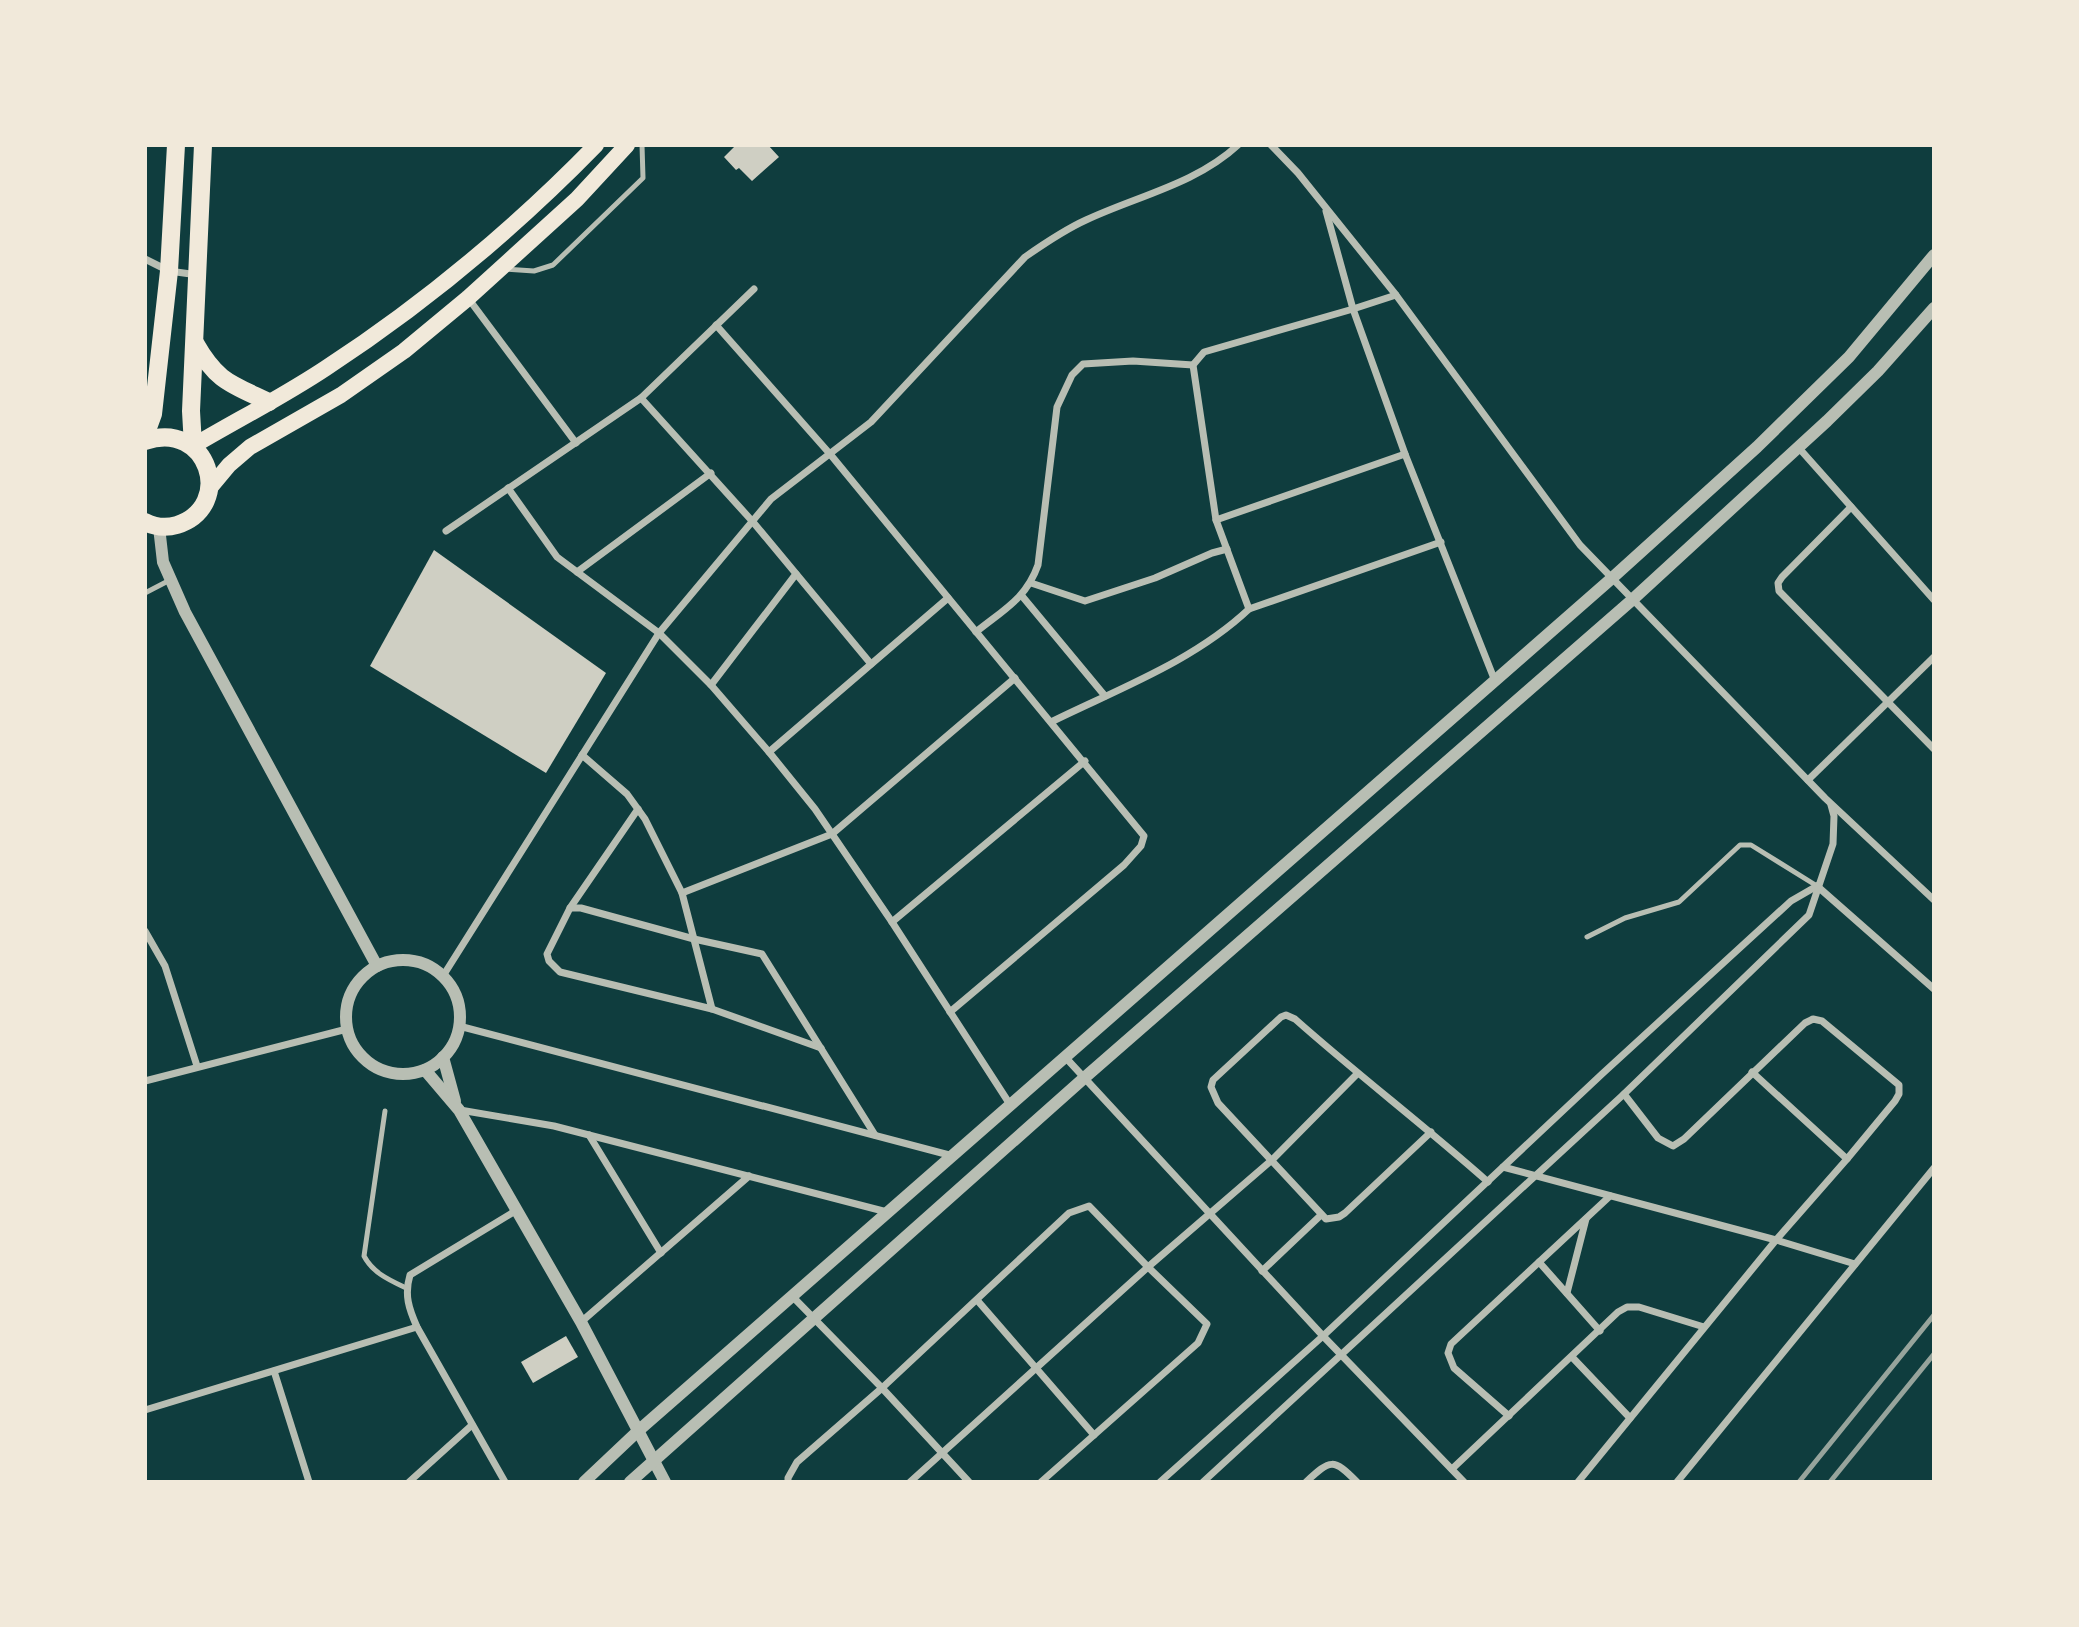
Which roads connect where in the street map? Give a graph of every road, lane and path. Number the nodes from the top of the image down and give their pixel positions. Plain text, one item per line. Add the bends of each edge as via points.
1 (176, 145) edge
2 (203, 145) edge
3 (596, 145) edge
4 (627, 145) edge
5 (642, 145) edge
6 (1238, 145) edge
7 (1271, 145) edge
8 (1325, 207) junction
9 (1934, 255) edge
10 (145, 260) edge
11 (502, 268) junction
12 (169, 271) junction
13 (199, 275) junction
14 (754, 289) dead end
15 (1396, 295) junction
16 (468, 298) junction
17 (1934, 307) edge
18 (1353, 309) junction
19 (716, 325) junction
20 (194, 342) junction
21 (1194, 365) junction
22 (641, 398) junction
23 (269, 402) junction
24 (149, 412) edge
25 (145, 438) edge
26 (576, 443) junction
27 (193, 446) junction
28 (1798, 447) junction
29 (830, 454) junction
30 (1405, 454) junction
31 (710, 473) junction
32 (508, 488) junction
33 (209, 489) junction
34 (1851, 507) junction
35 (1216, 520) junction
36 (753, 522) junction
37 (150, 525) edge
38 (446, 531) dead end
39 (1441, 542) junction
40 (1227, 549) junction
41 (577, 572) junction
42 (796, 574) junction
43 (1611, 579) junction
44 (170, 580) junction
45 (1031, 583) junction
46 (145, 593) edge
47 (1022, 596) junction
48 (948, 598) junction
49 (1632, 600) junction
50 (1934, 600) edge
51 (1249, 609) junction
52 (976, 632) junction
53 (659, 633) junction
54 (1934, 657) edge
55 (871, 664) junction
56 (1015, 678) junction
57 (1495, 681) junction
58 (711, 685) junction
59 (1105, 695) junction
60 (1887, 703) junction
61 (1051, 722) junction
62 (1934, 749) edge
63 (769, 752) junction
64 (582, 755) junction
65 (1085, 761) junction
66 (1808, 780) junction
67 (1830, 803) junction
68 (638, 809) junction
69 (832, 834) junction
70 (1817, 886) junction
71 (682, 893) junction
72 (1934, 900) edge
73 (570, 908) junction
74 (892, 922) junction
75 (145, 931) edge
76 (1587, 937) dead end
77 (694, 939) junction
78 (377, 966) junction
79 (443, 976) junction
80 (1934, 989) edge
81 (712, 1009) junction
82 (950, 1012) junction
83 (459, 1026) junction
84 (347, 1029) junction
85 (821, 1048) junction
86 (443, 1057) junction
87 (1066, 1058) junction
88 (197, 1066) junction
89 (425, 1070) junction
90 (1752, 1072) junction
91 (1357, 1074) junction
92 (1083, 1079) junction
93 (145, 1081) edge
94 (1624, 1094) junction
95 (1011, 1106) junction
96 (457, 1107) junction
97 (385, 1111) dead end
98 (1431, 1132) junction
99 (589, 1135) junction
100 (876, 1136) junction
101 (953, 1156) junction
102 (1847, 1159) junction
103 (1272, 1160) junction
104 (1503, 1167) junction
105 (1934, 1168) edge
106 (748, 1176) junction
107 (1536, 1176) junction
108 (1488, 1182) junction
109 (1610, 1196) junction
110 (517, 1210) junction
111 (888, 1212) junction
112 (1209, 1214) junction
113 (1321, 1215) junction
114 (1587, 1217) junction
115 (1776, 1240) junction
116 (661, 1252) junction
117 (1539, 1262) junction
118 (1855, 1264) junction
119 (1148, 1267) junction
120 (1262, 1271) junction
121 (406, 1288) junction
122 (1567, 1293) junction
123 (792, 1296) junction
124 (977, 1300) junction
125 (812, 1318) junction
126 (582, 1322) junction
127 (417, 1327) junction
128 (1704, 1327) junction
129 (1600, 1331) junction
130 (1323, 1336) junction
131 (1342, 1356) junction
132 (1572, 1357) junction
133 (1035, 1368) junction
134 (274, 1371) junction
135 (882, 1388) junction
136 (145, 1410) edge
137 (1509, 1416) junction
138 (1630, 1419) junction
139 (472, 1425) junction
140 (638, 1431) junction
141 (1094, 1435) junction
142 (943, 1454) junction
143 (653, 1460) junction
144 (1458, 1475) edge
145 (309, 1482) edge
146 (409, 1482) edge
147 (505, 1482) edge
148 (584, 1482) edge
149 (630, 1482) edge
150 (665, 1482) edge
151 (788, 1482) edge
152 (910, 1482) edge
153 (969, 1482) edge
154 (1041, 1482) edge
155 (1160, 1482) edge
156 (1203, 1482) edge
157 (1306, 1482) edge
158 (1357, 1482) edge
159 (1451, 1482) edge
160 (1578, 1482) edge
161 (1677, 1482) edge

1 - 12 highway
2 - 13 highway
3 - 23 main road via 472,261 382,330
4 - 11 main road
5 - 11 lane via 643,178 553,265 534,271
6 - 29 street via 1208,169 1086,220 1025,257 872,422
7 - 8 street
8 - 15 street
8 - 18 street
9 - 43 street via 1831,375
10 - 12 street
11 - 16 main road
12 - 13 street
12 - 24 highway
13 - 20 highway
14 - 19 street
15 - 18 street
15 - 43 street via 1580,545
16 - 26 street
16 - 33 main road via 341,395 250,447
17 - 28 street via 1878,370
18 - 21 street via 1204,352
18 - 30 street
19 - 22 street
19 - 29 street
20 - 23 highway via 214,372
20 - 27 highway
21 - 35 street
21 - 45 street via 1083,364 1072,375 1057,407 1038,565
22 - 26 street
22 - 31 street
23 - 27 main road
24 - 25 highway
25 - 27 highway via 169,437
26 - 32 street
27 - 33 highway via 204,458
28 - 34 street
28 - 49 street
29 - 36 street via 771,499
29 - 48 street
30 - 35 street
30 - 39 street
31 - 36 street
31 - 41 street
32 - 38 street
32 - 41 street via 557,557
33 - 37 highway via 205,502 186,521 173,526
34 - 50 street
34 - 60 street via 1782,577 1779,591
35 - 40 street
36 - 42 street
36 - 53 street
37 - 44 street
39 - 51 street
39 - 57 street
40 - 45 street via 1084,601
40 - 51 street
41 - 53 street
42 - 55 street
42 - 58 street
43 - 49 street
43 - 57 street
44 - 46 lane
44 - 78 street
45 - 47 street
47 - 52 street
47 - 59 street
48 - 52 street
48 - 55 street
49 - 66 street
49 - 92 street
51 - 59 street via 1192,652
52 - 56 street
53 - 58 street
53 - 64 street
54 - 60 street
55 - 63 street
56 - 61 street
56 - 69 street
57 - 87 street
58 - 63 street
59 - 61 street
60 - 62 street
60 - 66 street
61 - 65 street
63 - 69 street
64 - 68 street
64 - 79 street
65 - 74 street
65 - 82 street via 1144,836 1141,846
66 - 67 street
67 - 70 street via 1833,844
67 - 72 street
68 - 71 street
68 - 73 street
69 - 71 street
69 - 74 street
70 - 76 lane via 1751,845 1740,845 1679,902 1625,918
70 - 80 street
70 - 94 street via 1809,915
70 - 104 street via 1791,901
71 - 77 street
73 - 77 street
73 - 81 street via 547,954 556,970
74 - 82 street
75 - 88 street via 165,966
77 - 81 street
77 - 85 street via 762,954
78 - 79 street via 414,961
78 - 84 street via 351,992
79 - 83 street via 459,1005
81 - 85 street
82 - 95 street
83 - 86 street
83 - 100 street
84 - 88 street
84 - 89 street via 365,1060 382,1070 405,1074
85 - 100 street
86 - 89 street
86 - 96 street
87 - 92 street
87 - 95 street
88 - 93 street
89 - 96 street
90 - 94 street via 1673,1146 1658,1138
90 - 102 street
90 - 102 street via 1813,1019 1822,1021 1899,1085 1895,1101
91 - 98 street
91 - 103 street
91 - 103 street via 1286,1015 1213,1080 1218,1103
92 - 112 street
92 - 125 street
94 - 107 street
95 - 101 street
96 - 99 street
96 - 110 street
97 - 121 lane via 364,1256 383,1277
98 - 108 street
98 - 113 street via 1345,1213 1332,1219
99 - 106 street
99 - 116 street
100 - 101 street
101 - 111 street
102 - 115 street
103 - 112 street
103 - 113 street
104 - 107 street
104 - 108 street
105 - 118 street
106 - 111 street
106 - 116 street
107 - 109 street
107 - 131 street
108 - 130 street
109 - 114 street
109 - 115 street
110 - 121 street via 410,1275
110 - 126 street
111 - 123 street
112 - 119 street
112 - 120 street
113 - 120 street
114 - 117 street
114 - 122 street
115 - 118 street
115 - 128 street
116 - 126 street
117 - 122 street
117 - 137 street via 1451,1344 1448,1353 1454,1368
118 - 161 street
119 - 124 street via 1088,1206 1069,1213
119 - 133 street
119 - 141 street via 1207,1324 1198,1343
120 - 130 street
121 - 127 street
122 - 129 street
123 - 125 street
123 - 140 street
124 - 133 street
124 - 135 street
125 - 135 street
125 - 143 street
126 - 140 street
127 - 134 street
127 - 139 street
128 - 129 street via 1627,1307
128 - 138 street
129 - 132 street
130 - 131 street
130 - 155 street
131 - 144 street
131 - 156 street
132 - 137 street
132 - 138 street
133 - 141 street
133 - 142 street
134 - 136 street
134 - 145 street
135 - 142 street
135 - 151 street via 797,1462
137 - 144 street
138 - 160 street
139 - 146 street
139 - 147 street
140 - 143 street
140 - 148 street
141 - 154 street
142 - 152 street
142 - 153 street
143 - 149 street
143 - 150 street
144 - 159 street
157 - 158 street via 1333,1464

